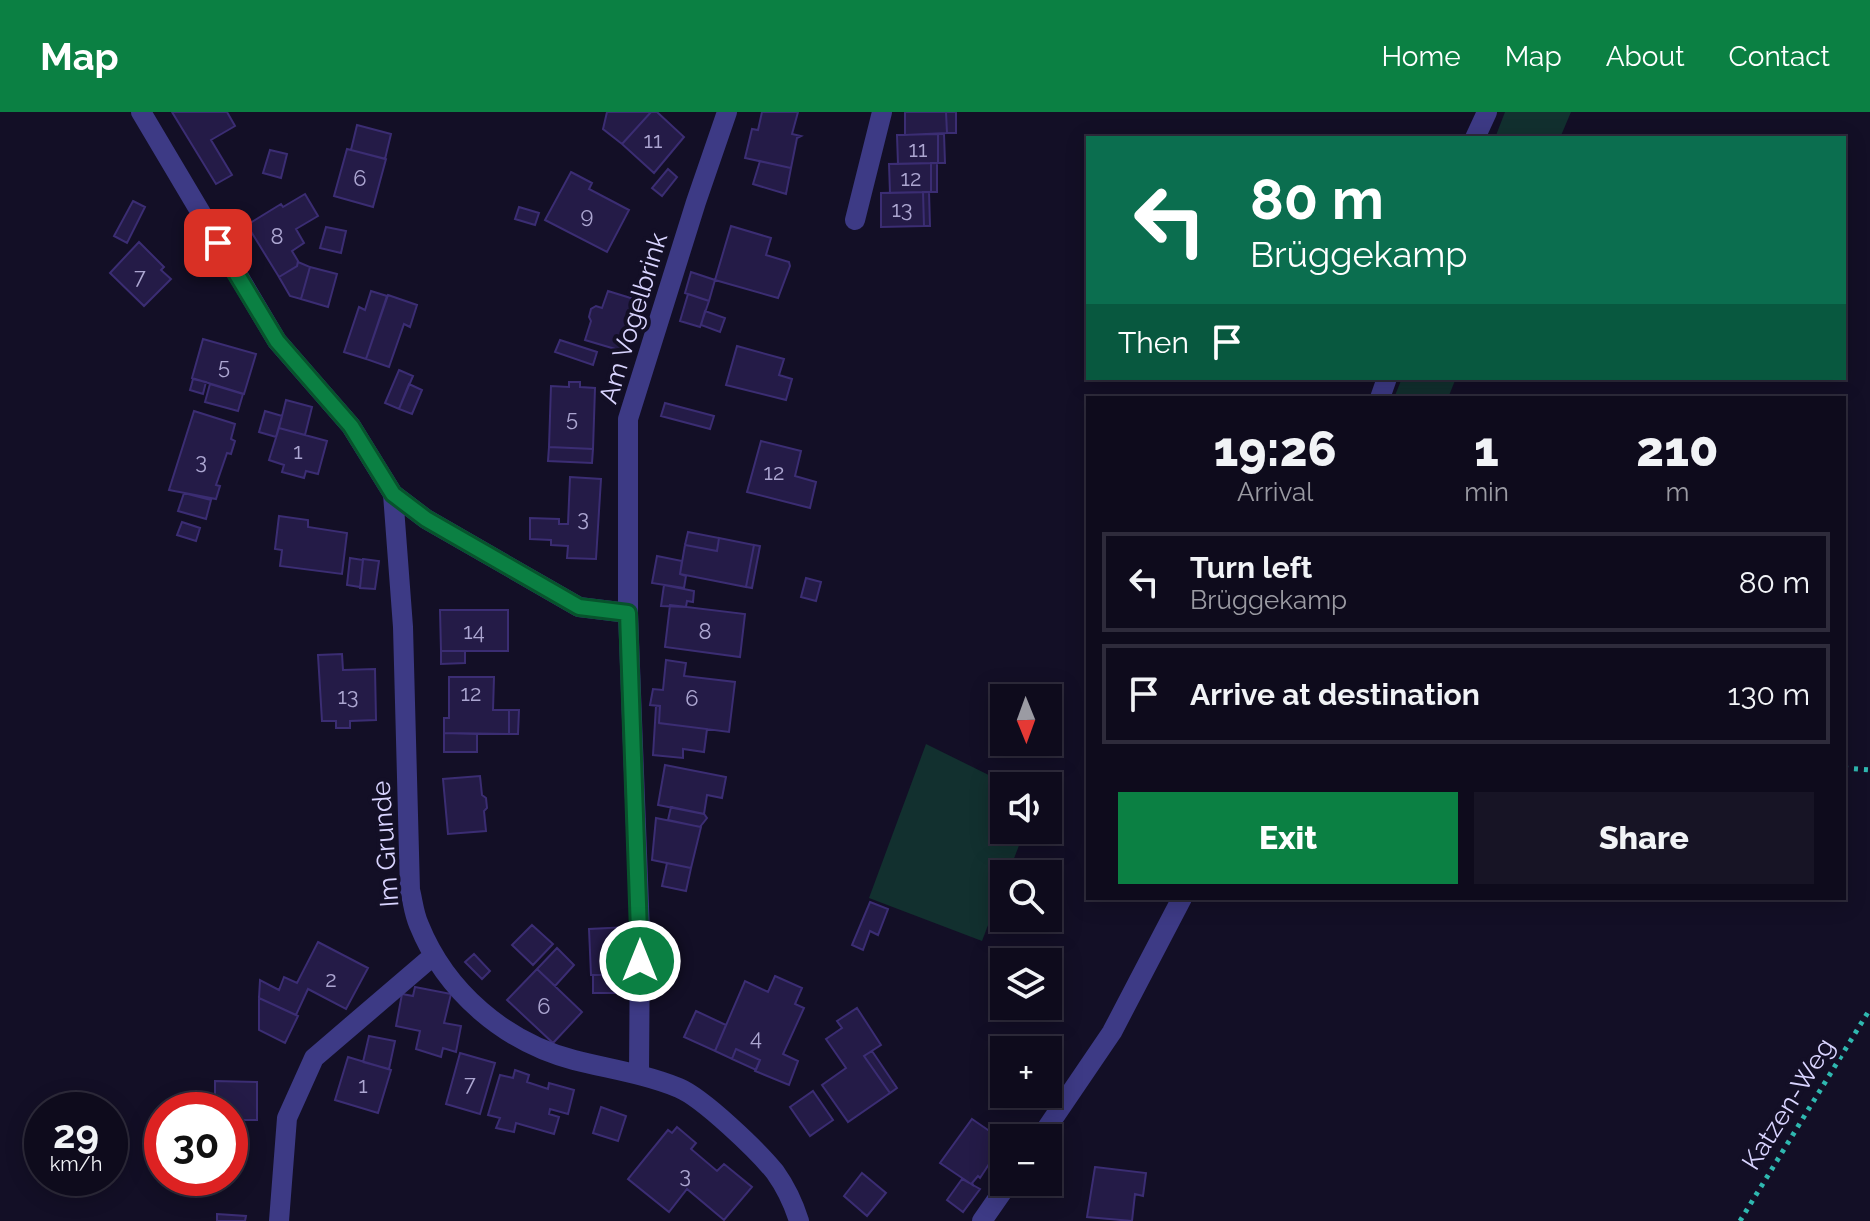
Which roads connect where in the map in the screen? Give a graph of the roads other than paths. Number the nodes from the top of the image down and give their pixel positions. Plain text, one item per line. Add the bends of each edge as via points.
1 (141, 112) edge
2 (727, 112) edge
3 (882, 112) edge
4 (1487, 112) edge
5 (1476, 136) edge
6 (855, 220) dead end
7 (393, 494) junction
8 (628, 613) junction
9 (1181, 900) edge
10 (433, 956) junction
11 (639, 1074) junction
12 (1050, 1124) edge
13 (999, 1196) edge
14 (279, 1221) edge
15 (799, 1221) edge
16 (982, 1221) edge

1 - 7 street via 277,341 351,426
2 - 8 street, Am Vogelbrink via 628,419
3 - 6 street
4 - 5 street
7 - 8 street via 426,519 579,607
7 - 10 street, Im Grunde via 403,627 410,890 417,923
8 - 11 street, Am Vogelbrink via 640,933
9 - 12 street via 1112,1032
10 - 11 street, Im Grunde via 469,1001 504,1031 573,1060
10 - 14 street via 314,1058 287,1118
11 - 15 street, Im Grunde via 683,1089 724,1122 775,1172
13 - 16 street

